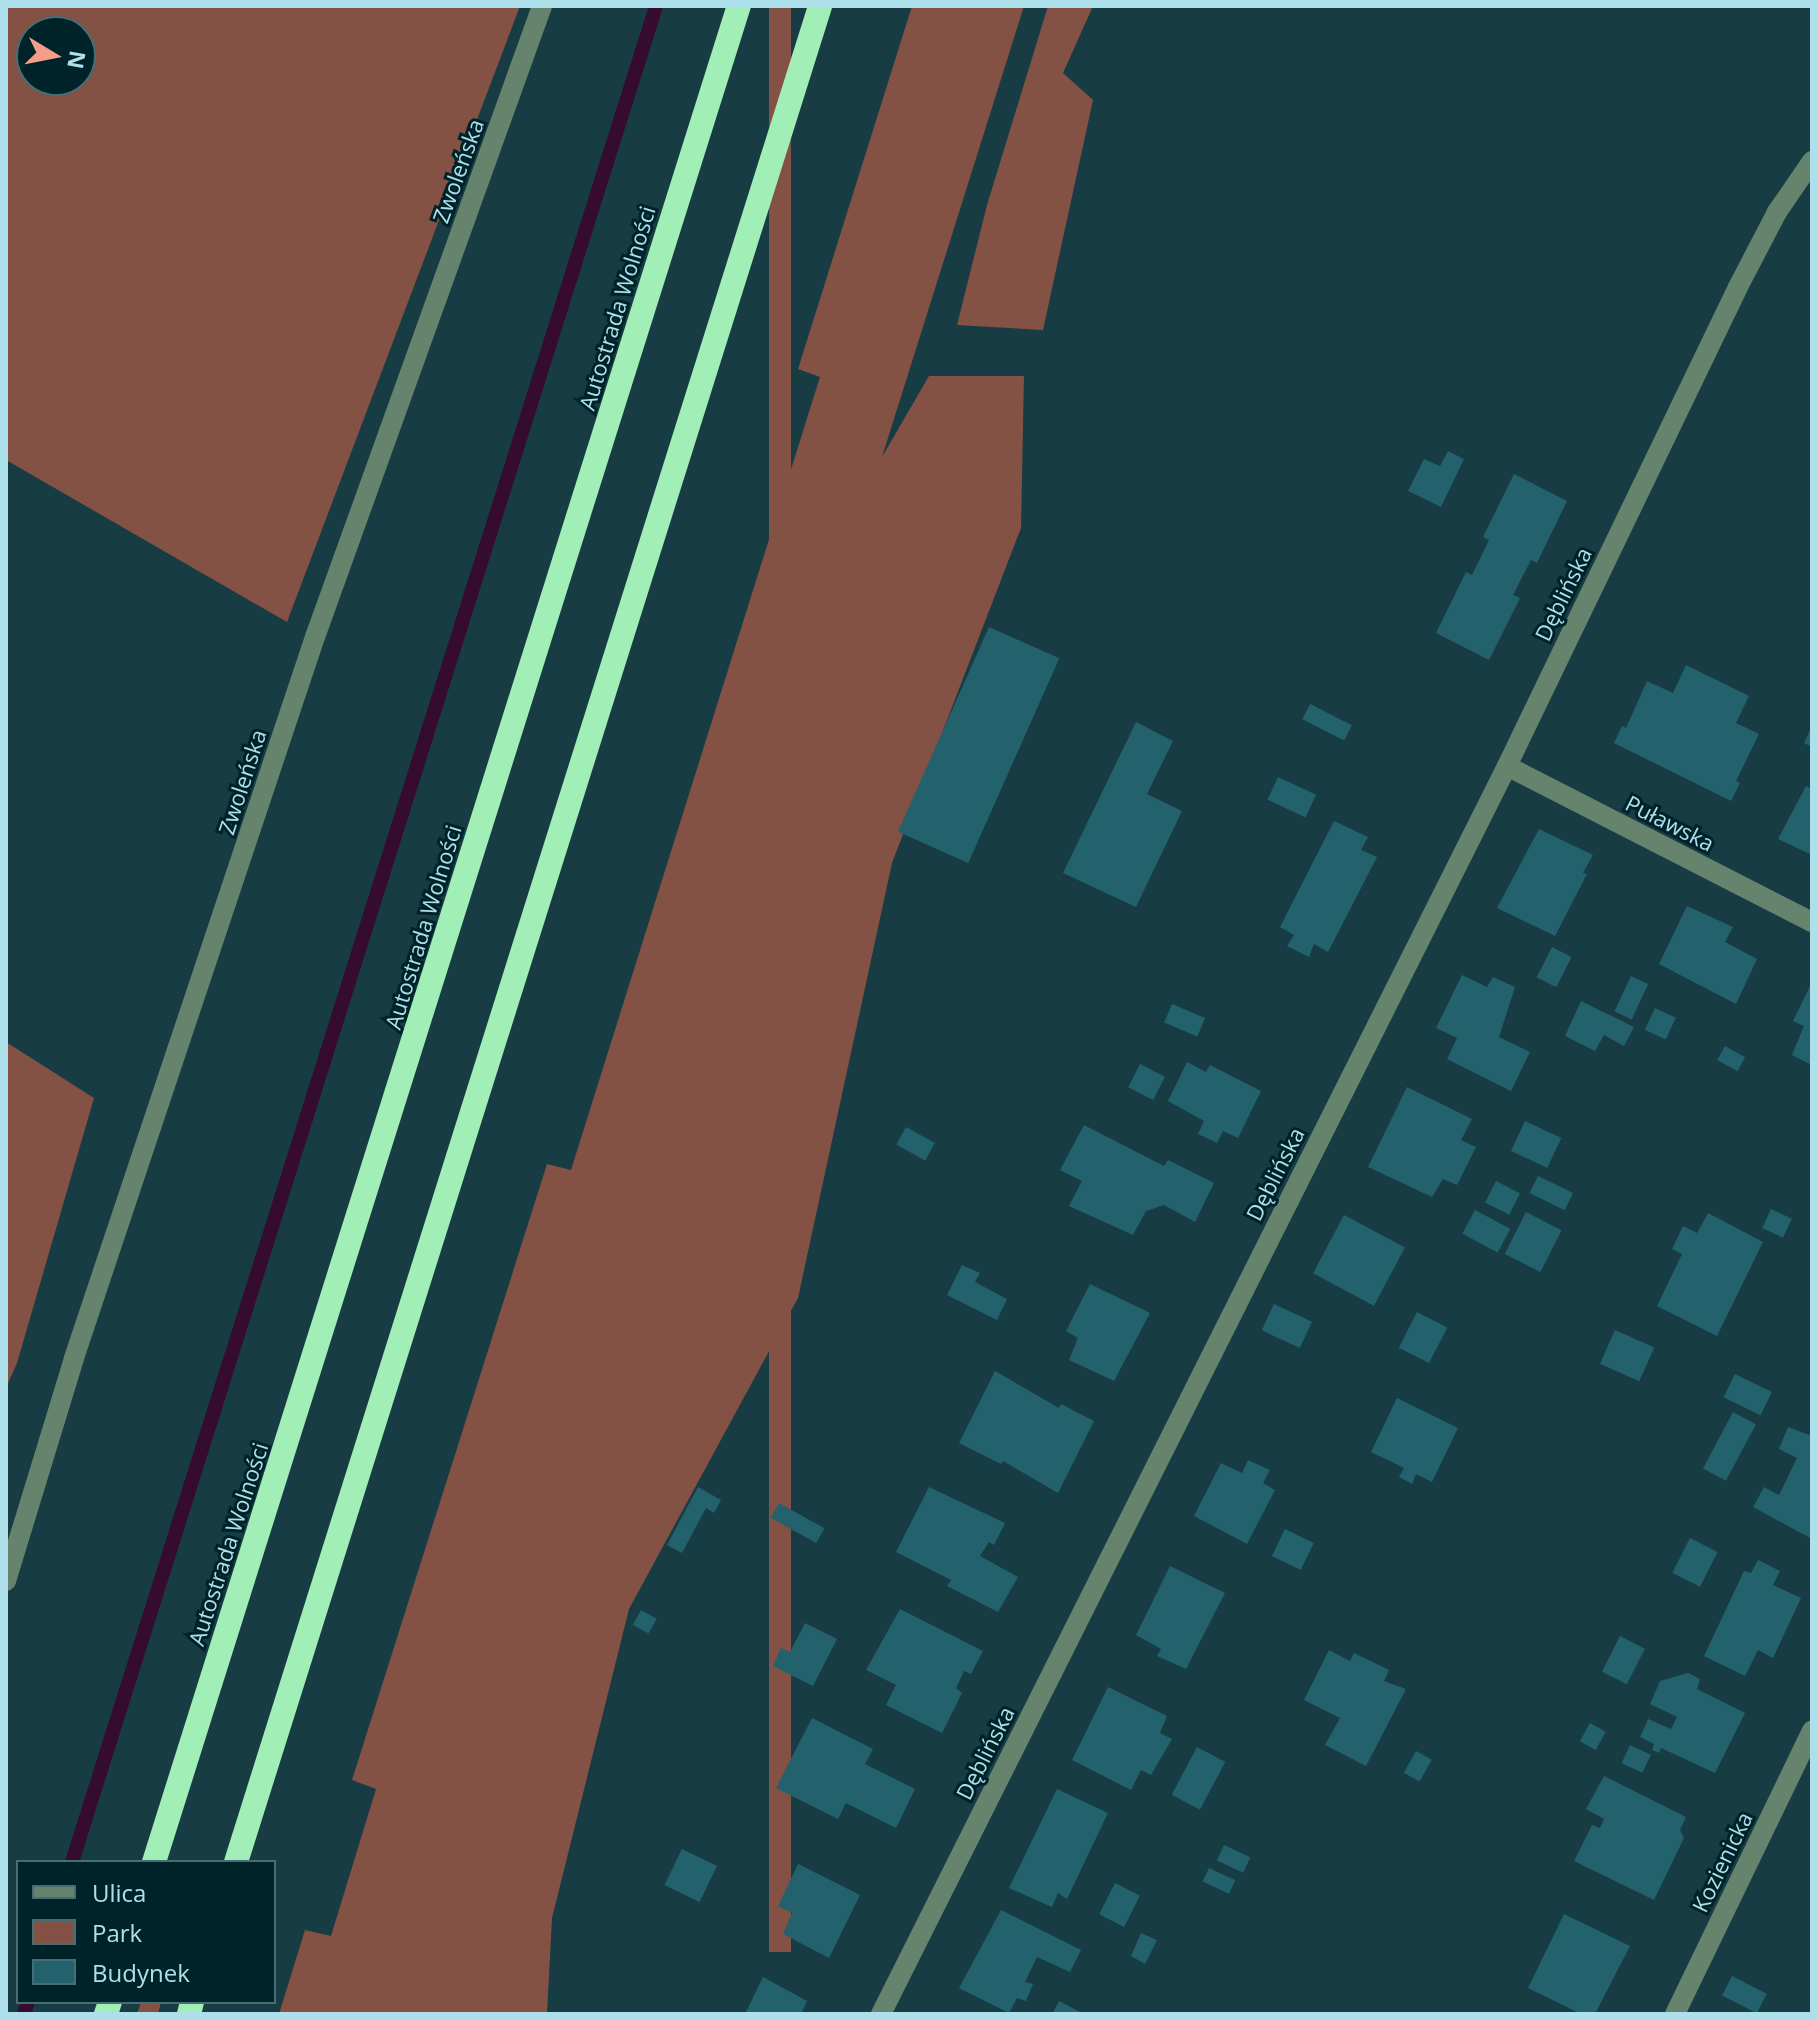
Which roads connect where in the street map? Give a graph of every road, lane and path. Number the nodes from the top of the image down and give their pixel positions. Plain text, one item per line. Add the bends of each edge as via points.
1 (542, 6) edge
2 (739, 6) edge
3 (820, 6) edge
4 (1812, 161) edge
5 (1507, 766) junction
6 (1812, 922) edge
7 (6, 1581) edge
8 (1811, 1734) edge
9 (155, 1860) edge
10 (237, 1860) edge
11 (881, 2014) edge
12 (1675, 2014) edge

1 - 7 street, Zwoleńska via 315,637 74,1358
2 - 9 highway, Autostrada Wolności
3 - 10 highway
4 - 5 street, Dęblińska via 1777,212
5 - 6 street, Puławska
5 - 11 street, Dęblińska
8 - 12 street, Kozienicka

